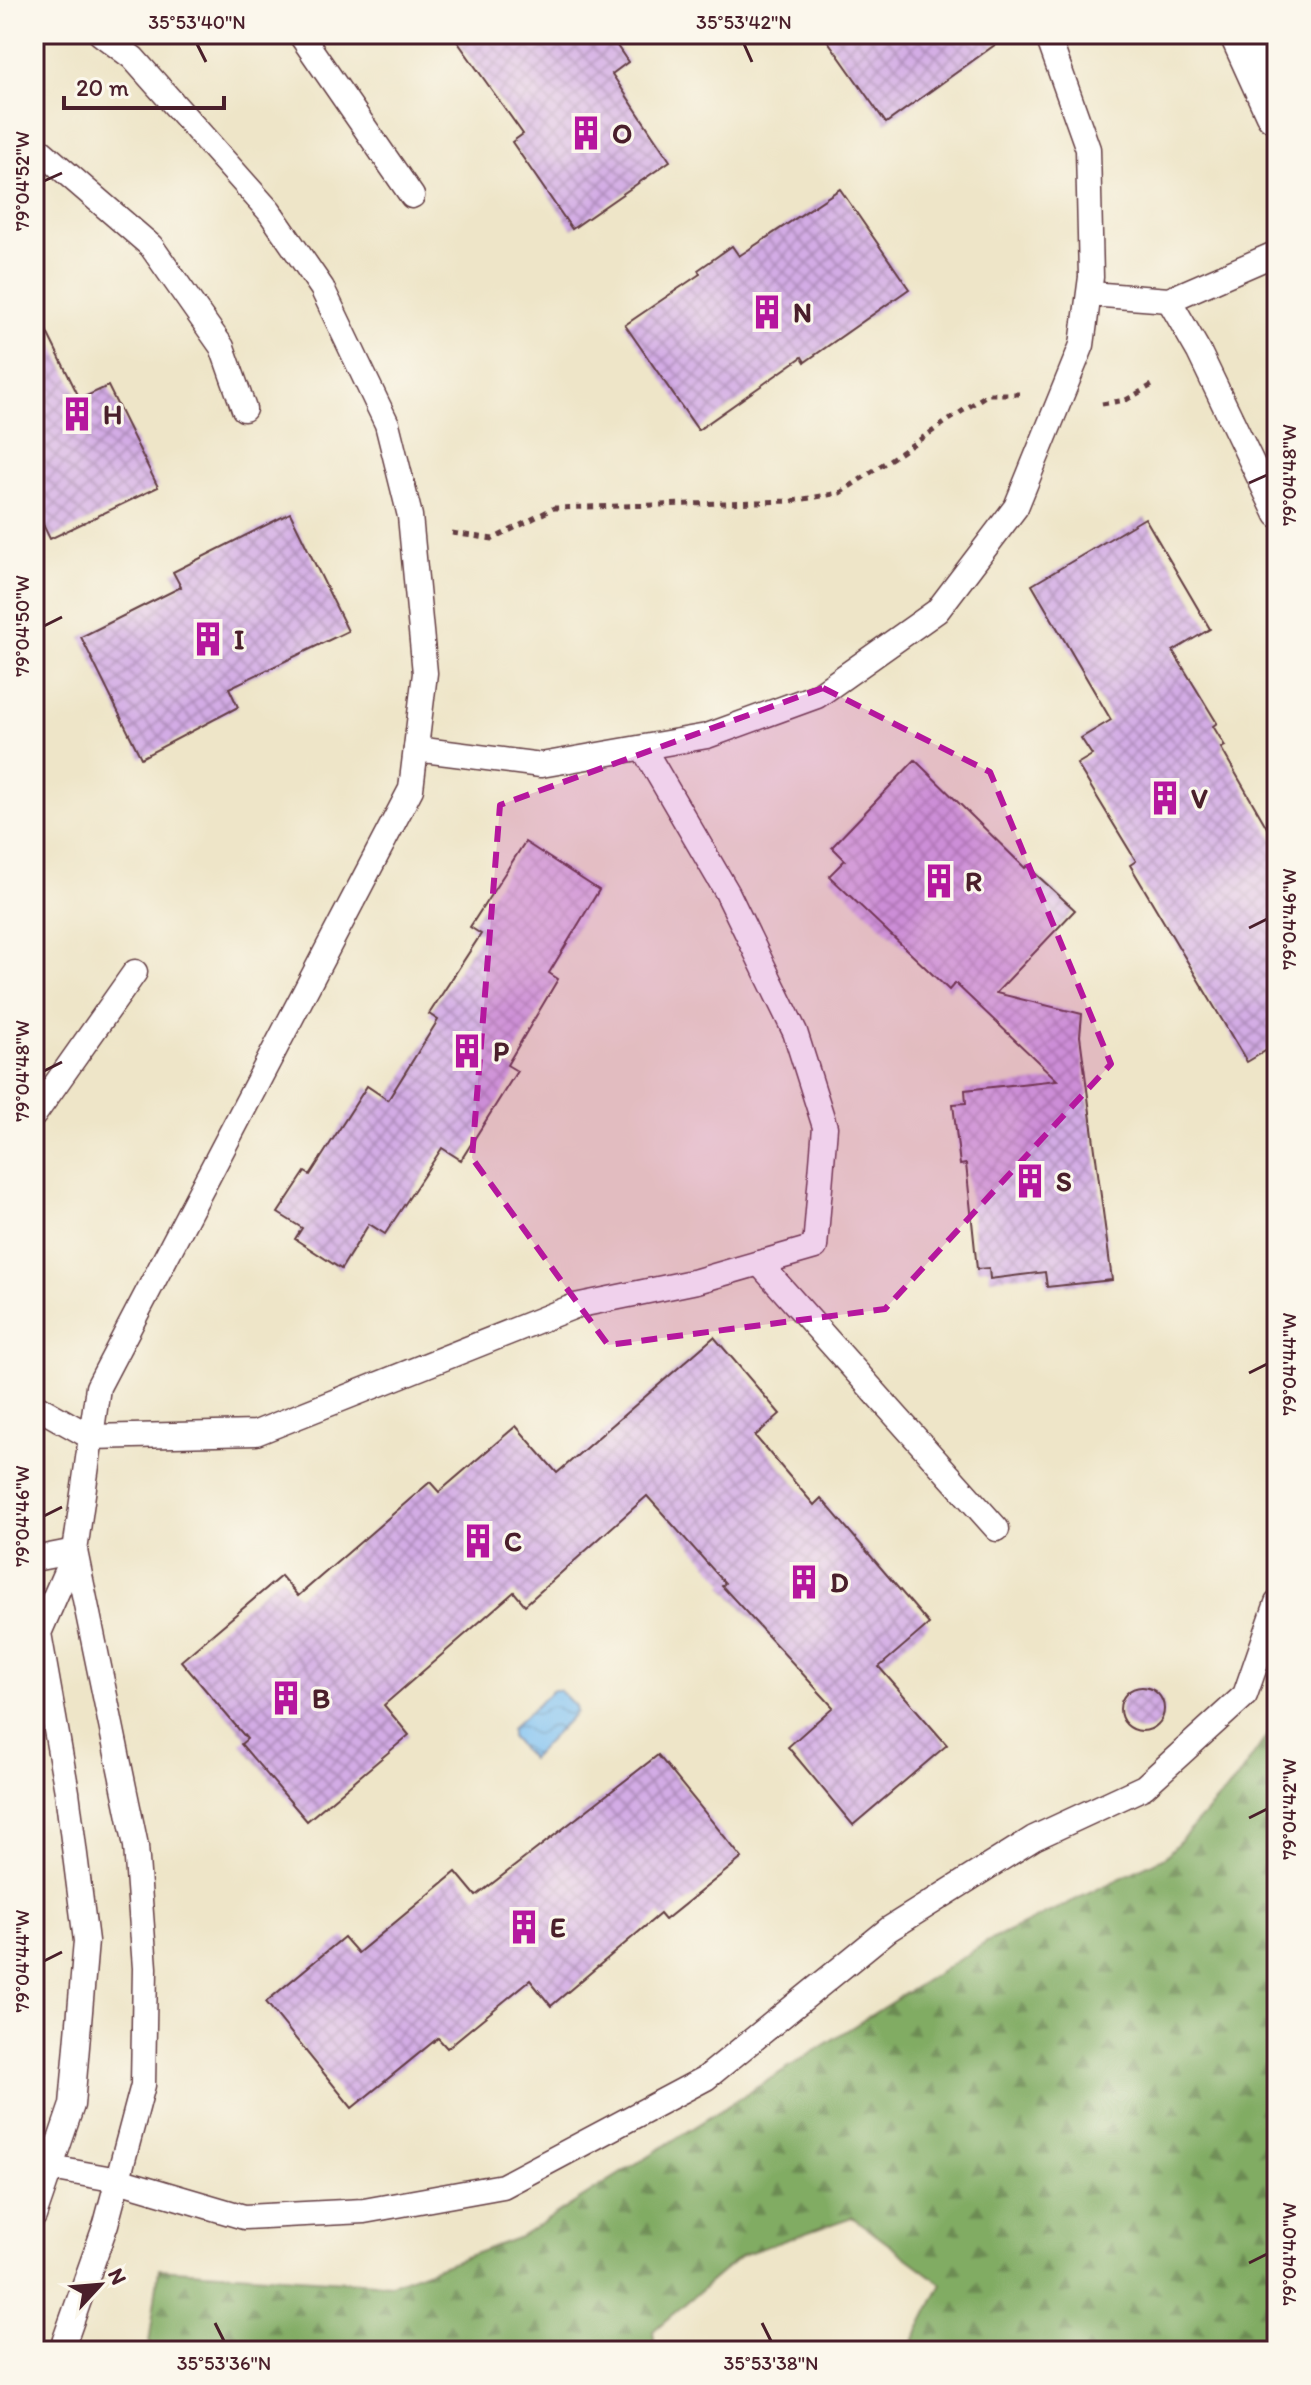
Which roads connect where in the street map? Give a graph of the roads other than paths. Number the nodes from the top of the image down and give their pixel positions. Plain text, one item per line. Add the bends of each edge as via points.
1 (101, 34) edge
2 (300, 34) edge
3 (1047, 34) edge
4 (1242, 34) edge
5 (1277, 111) edge
6 (34, 145) edge
7 (412, 196) dead end
8 (1277, 253) edge
9 (1090, 294) junction
10 (1169, 300) junction
11 (244, 409) dead end
12 (1277, 515) edge
13 (643, 748) junction
14 (416, 749) junction
15 (135, 972) dead end
16 (34, 1115) edge
17 (759, 1263) junction
18 (34, 1405) edge
19 (91, 1437) junction
20 (997, 1529) dead end
21 (75, 1551) junction
22 (34, 1559) edge
23 (1277, 1603) edge
24 (51, 2168) junction
25 (118, 2180) junction
26 (34, 2216) edge
27 (61, 2351) edge

1 - 14 lane via 133,58 269,211 322,288 387,424 410,516 425,673
2 - 7 lane
3 - 9 lane via 1088,149
4 - 5 street
6 - 11 lane via 151,246 222,347
8 - 10 lane
9 - 10 lane
9 - 13 lane via 1082,345 1016,507 937,611 817,696 707,736
10 - 12 lane
13 - 14 lane via 541,765
13 - 17 lane via 727,892 795,1032 825,1127 815,1247
14 - 19 lane via 411,789 98,1387
15 - 16 lane
17 - 19 lane via 575,1306 256,1433
17 - 20 lane
18 - 19 lane
19 - 21 lane
21 - 22 lane
21 - 24 lane via 39,1633 86,1941 72,2105
21 - 25 lane via 136,1846 145,1968 143,2085
23 - 25 lane via 1245,1695 1144,1787 1034,1838 889,1929 706,2078 503,2186 364,2211 244,2217
24 - 25 lane
24 - 26 lane
25 - 27 lane

